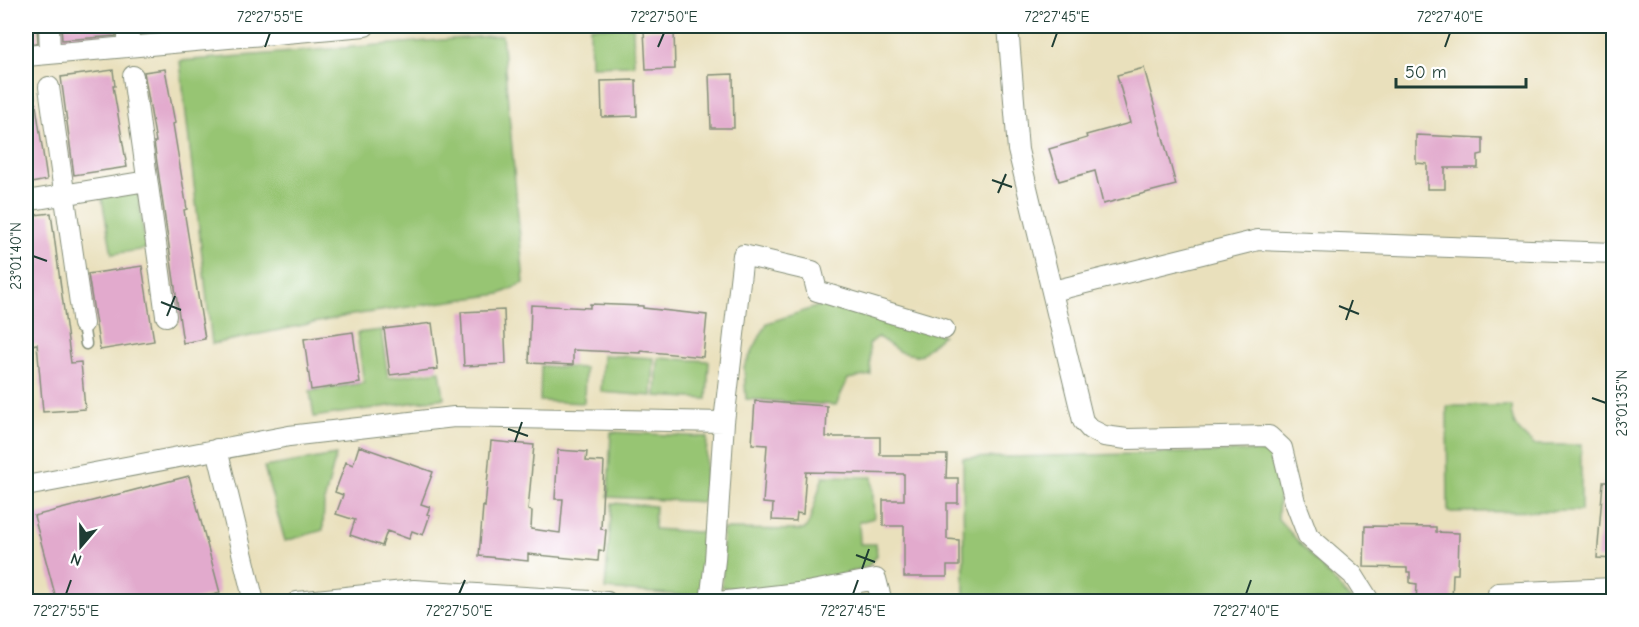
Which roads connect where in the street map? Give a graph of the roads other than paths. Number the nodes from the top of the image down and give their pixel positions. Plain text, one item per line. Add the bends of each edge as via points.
1 (49, 26) edge
2 (128, 26) edge
3 (365, 26) edge
4 (1008, 26) edge
5 (242, 31) edge
6 (128, 47) junction
7 (50, 54) junction
8 (26, 56) edge
9 (133, 76) dead end
10 (49, 87) dead end
11 (147, 181) junction
12 (64, 194) junction
13 (26, 201) edge
14 (1614, 253) edge
15 (1053, 291) junction
16 (166, 316) dead end
17 (83, 324) joint
18 (944, 329) dead end
19 (86, 344) dead end
20 (724, 422) junction
21 (217, 449) junction
22 (26, 486) edge
23 (1614, 588) edge
24 (255, 602) edge
25 (297, 602) edge
26 (608, 602) edge
27 (710, 602) edge
28 (718, 602) edge
29 (882, 602) edge
30 (1370, 602) edge
31 (1498, 602) edge

1 - 7 street
2 - 6 street
3 - 5 street
4 - 15 street via 1018,150
5 - 6 street
6 - 7 street
7 - 8 street
9 - 11 street
10 - 12 street
11 - 12 street
11 - 16 street
12 - 13 street
12 - 17 street
14 - 15 street via 1258,240
15 - 30 street via 1083,421 1090,429 1104,436 1127,439 1269,436 1282,448 1308,536 1353,575
17 - 19 lane
18 - 20 street via 817,291 812,271 742,255
20 - 21 street via 454,417 289,436
20 - 27 street
21 - 22 street
21 - 24 street
23 - 31 street via 1498,593
25 - 26 street via 414,590
28 - 29 street via 876,579

